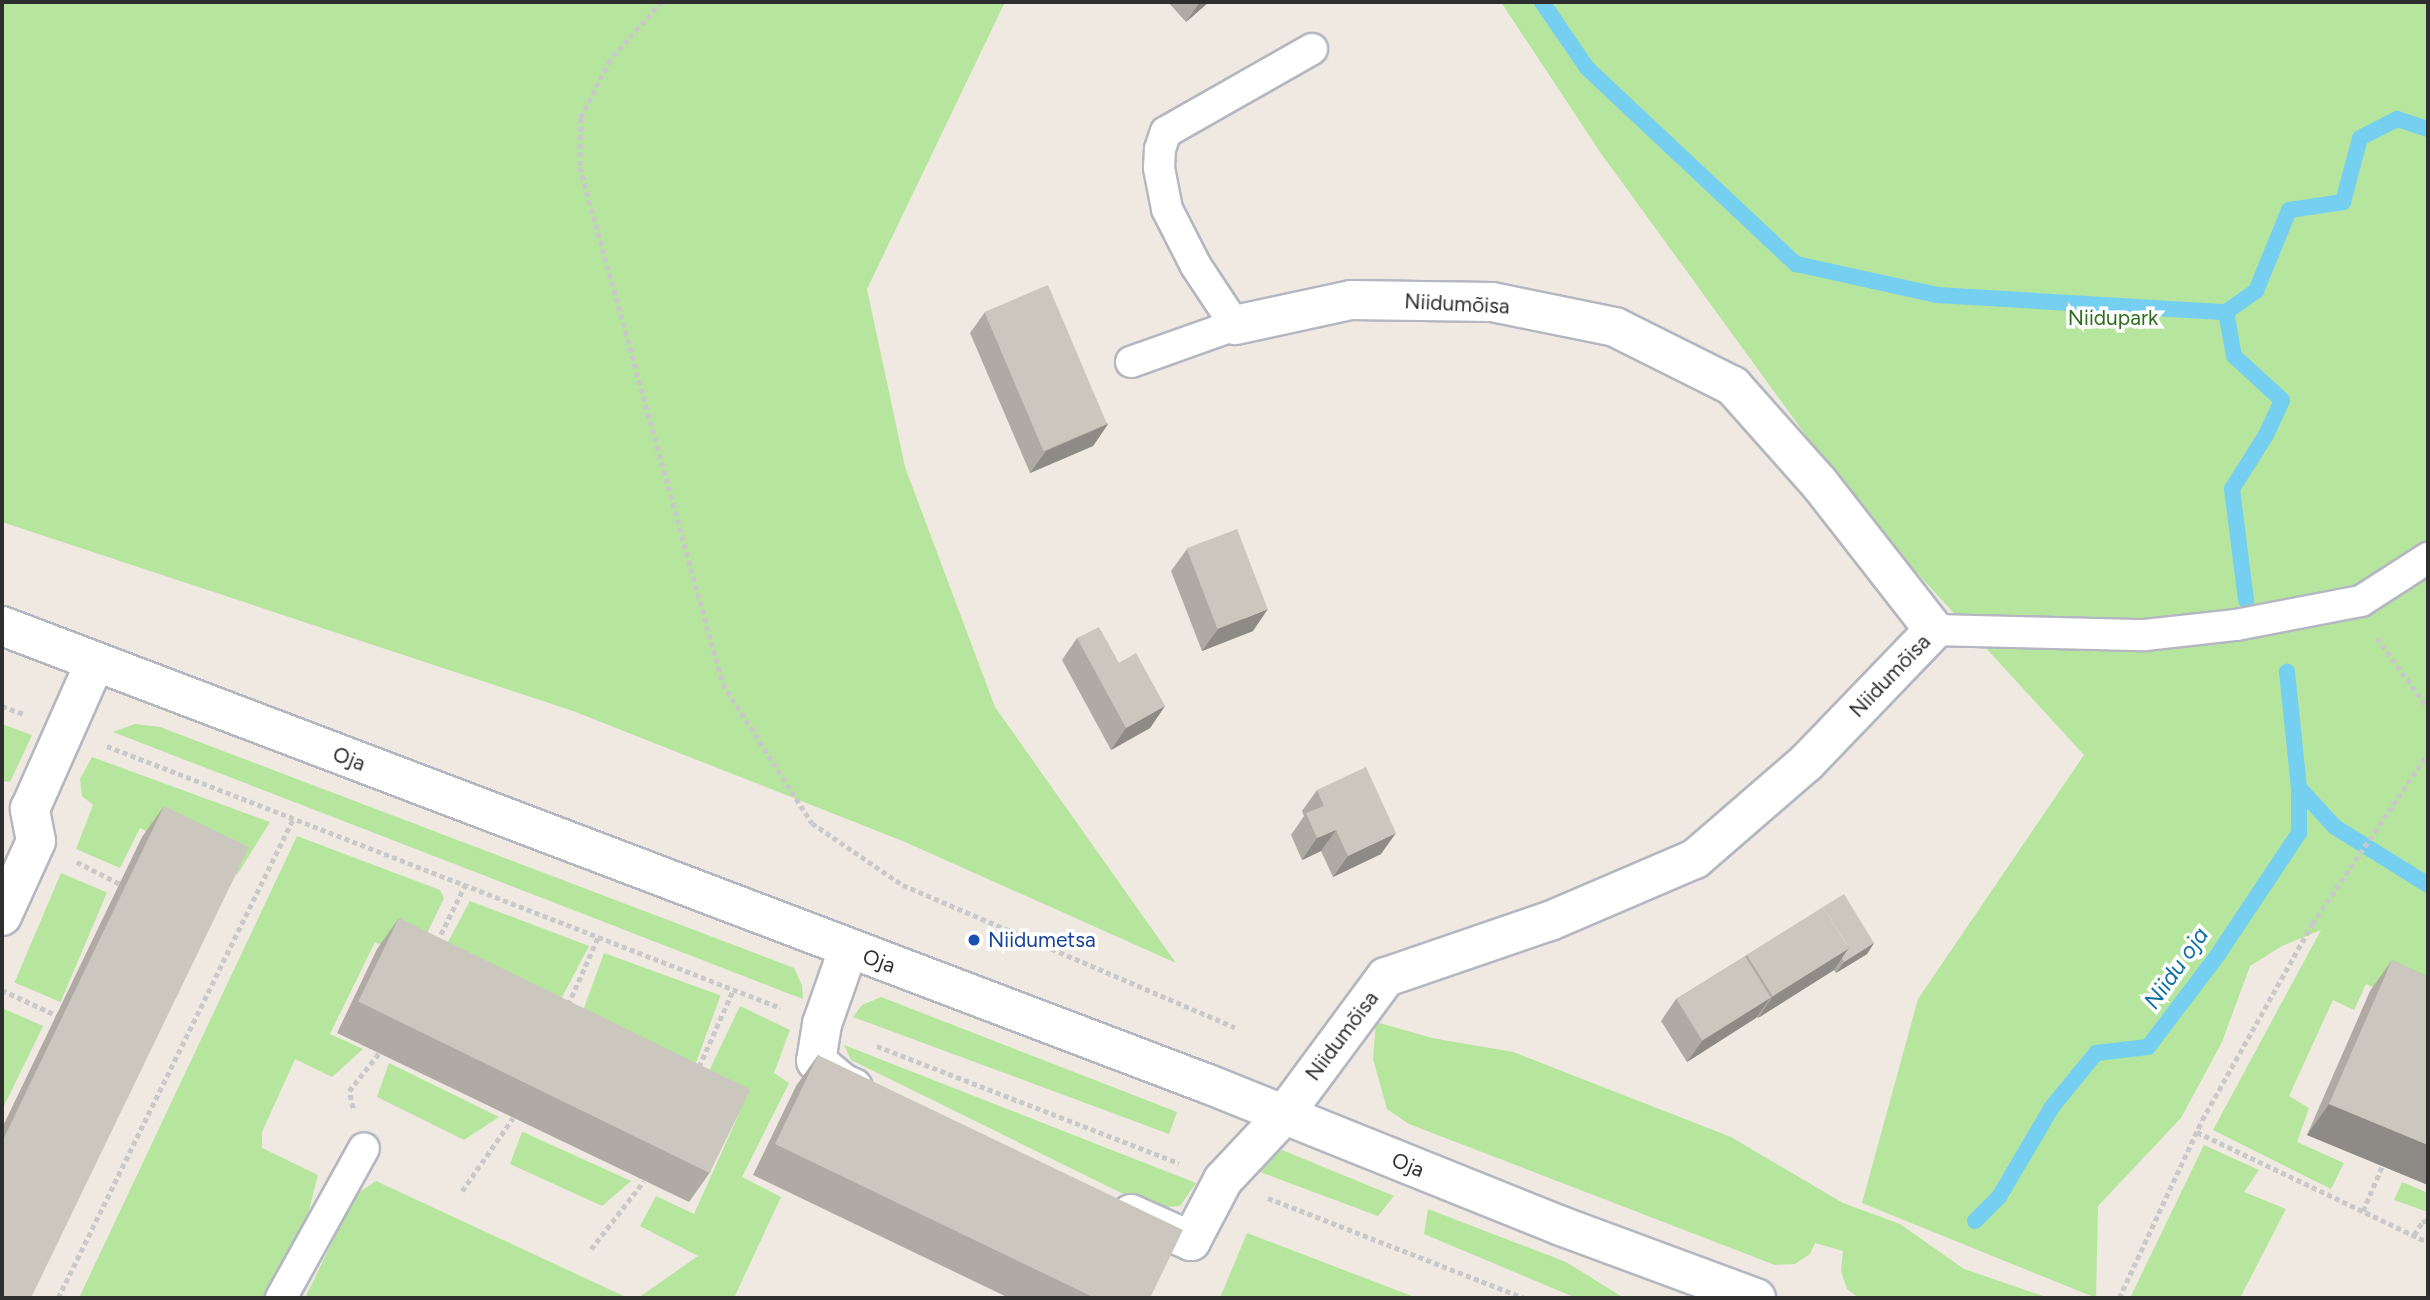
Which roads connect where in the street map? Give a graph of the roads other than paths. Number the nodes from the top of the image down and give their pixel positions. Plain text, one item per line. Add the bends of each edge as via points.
1 (1312, 49) dead end
2 (1235, 326) junction
3 (1131, 362) dead end
4 (2428, 558) edge
5 (2, 626) edge
6 (1934, 630) junction
7 (95, 662) junction
8 (16, 803) edge
9 (2, 916) edge
10 (848, 950) junction
11 (880, 1100) edge
12 (1283, 1116) junction
13 (364, 1148) road end
14 (1094, 1198) edge
15 (281, 1298) edge
16 (1756, 1298) edge

1 - 2 lane via 1175,125 1166,132 1160,149 1167,209 1196,266
2 - 3 lane
2 - 6 street, Niidumõisa via 1351,300 1492,302 1615,327 1733,386 1819,483
4 - 6 lane via 2361,601 2254,622 2145,635
5 - 7 street, Oja
6 - 12 street, Niidumõisa via 1806,763 1695,859 1550,921 1385,977
7 - 8 street via 64,729
7 - 10 street, Oja
8 - 9 street via 36,841
10 - 11 street via 822,1024 816,1061 842,1083
10 - 12 street, Oja
12 - 14 street, Niidumõisa via 1223,1180 1191,1241
12 - 16 street, Oja
13 - 15 lane

